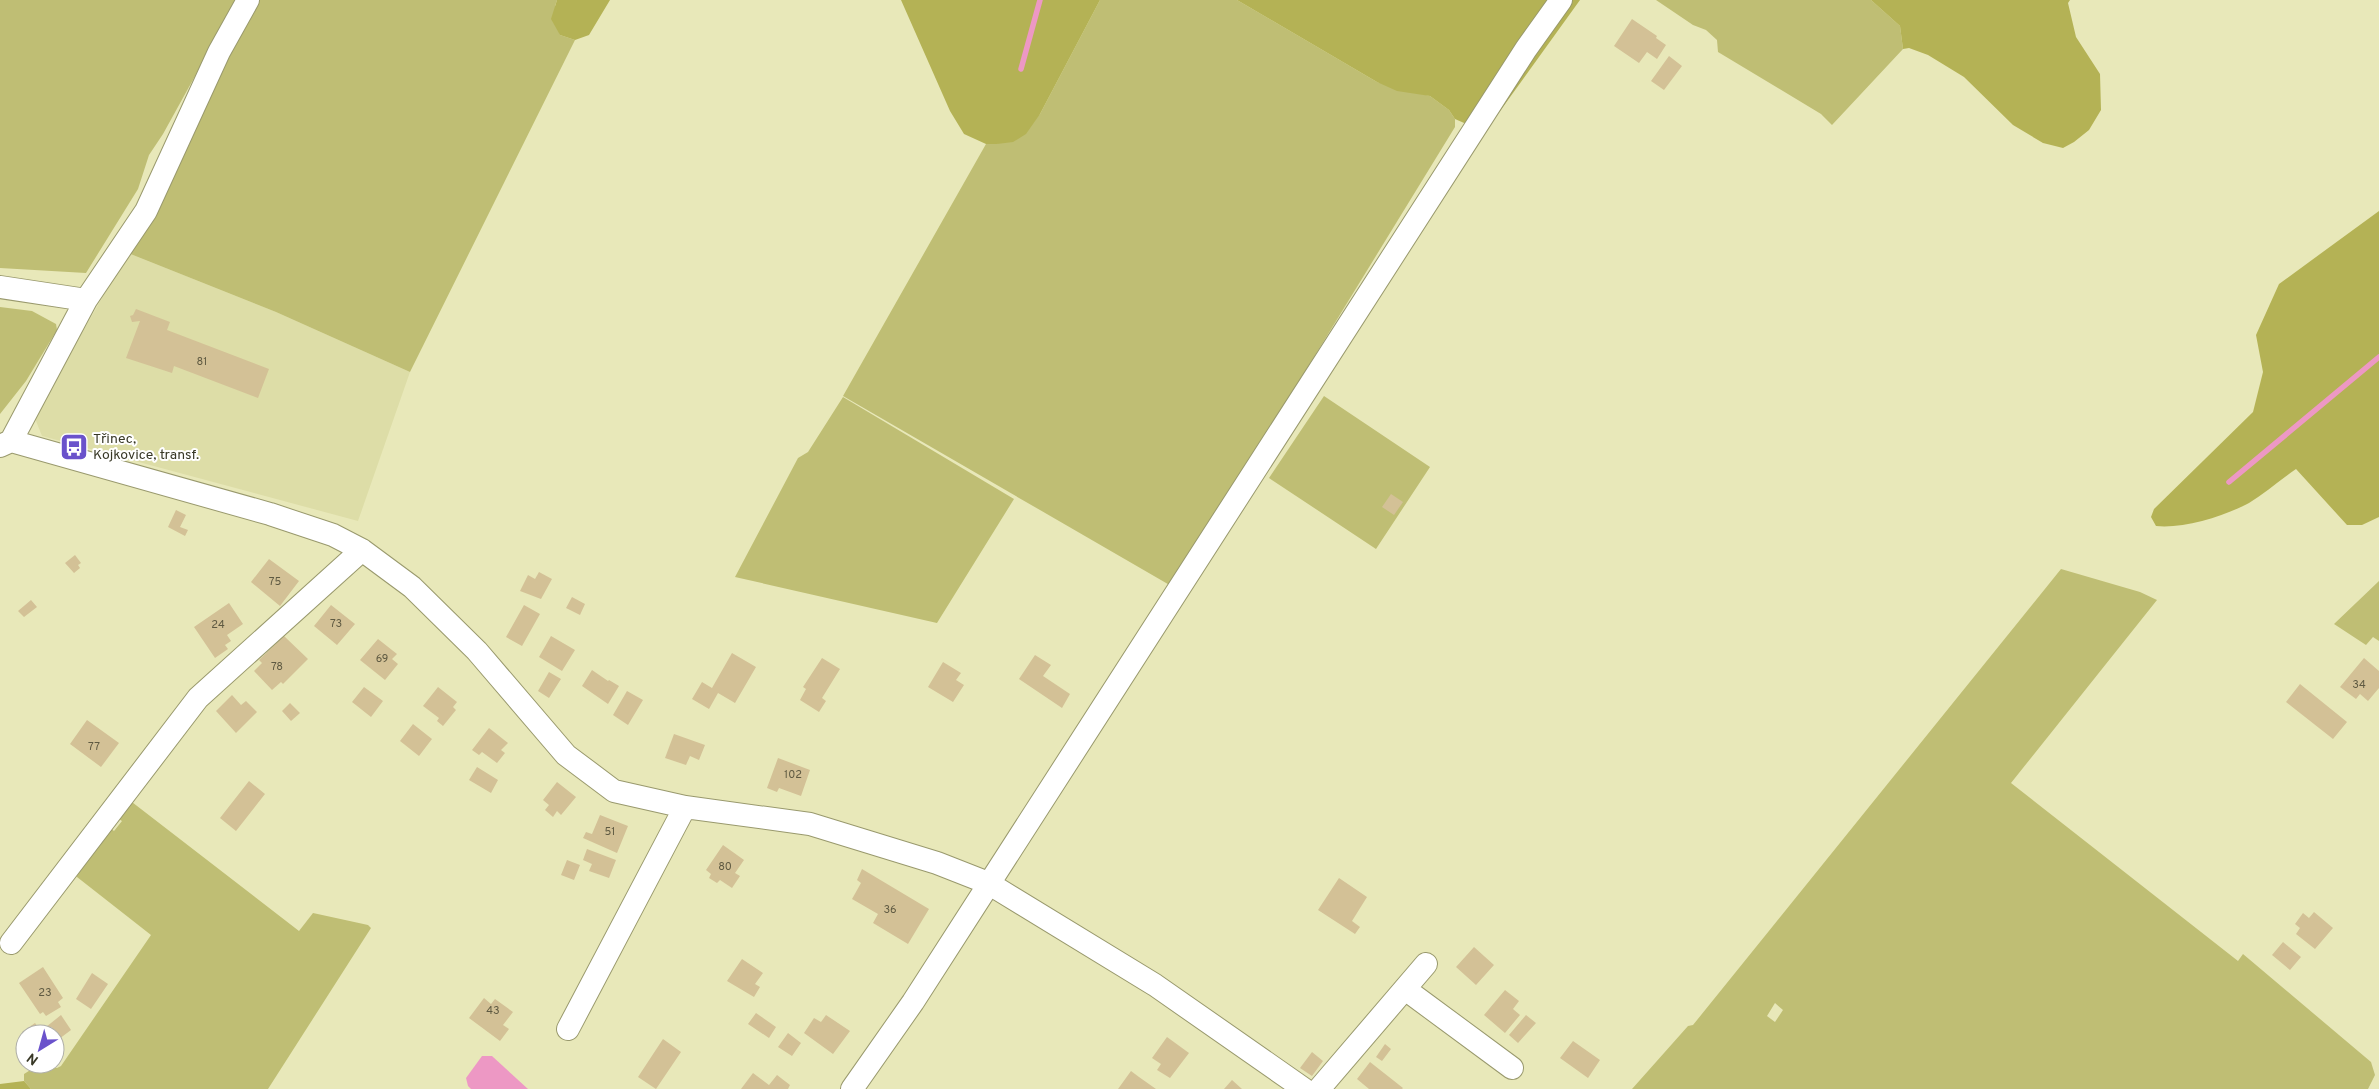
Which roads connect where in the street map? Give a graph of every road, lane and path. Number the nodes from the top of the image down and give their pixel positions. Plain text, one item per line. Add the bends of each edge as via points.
1 (248, 0) edge
2 (1561, 0) edge
3 (0, 287) edge
4 (86, 300) junction
5 (6, 443) edge
6 (362, 550) junction
7 (685, 807) junction
8 (988, 883) junction
9 (11, 943) dead end
10 (1426, 964) dead end
11 (1404, 989) junction
12 (568, 1029) dead end
13 (1512, 1068) dead end
14 (852, 1089) edge
15 (1304, 1089) edge
16 (1319, 1089) edge

1 - 4 street via 219,52 146,210
2 - 8 street via 1526,49
3 - 4 street
4 - 5 street
5 - 6 street via 270,514 333,535
6 - 7 street via 412,587 477,651 566,755 614,791
6 - 9 street via 198,698
7 - 8 street via 810,824 937,863
7 - 12 street
8 - 14 street via 913,1002
8 - 15 street via 1155,985
10 - 11 street
11 - 13 street
11 - 16 street

